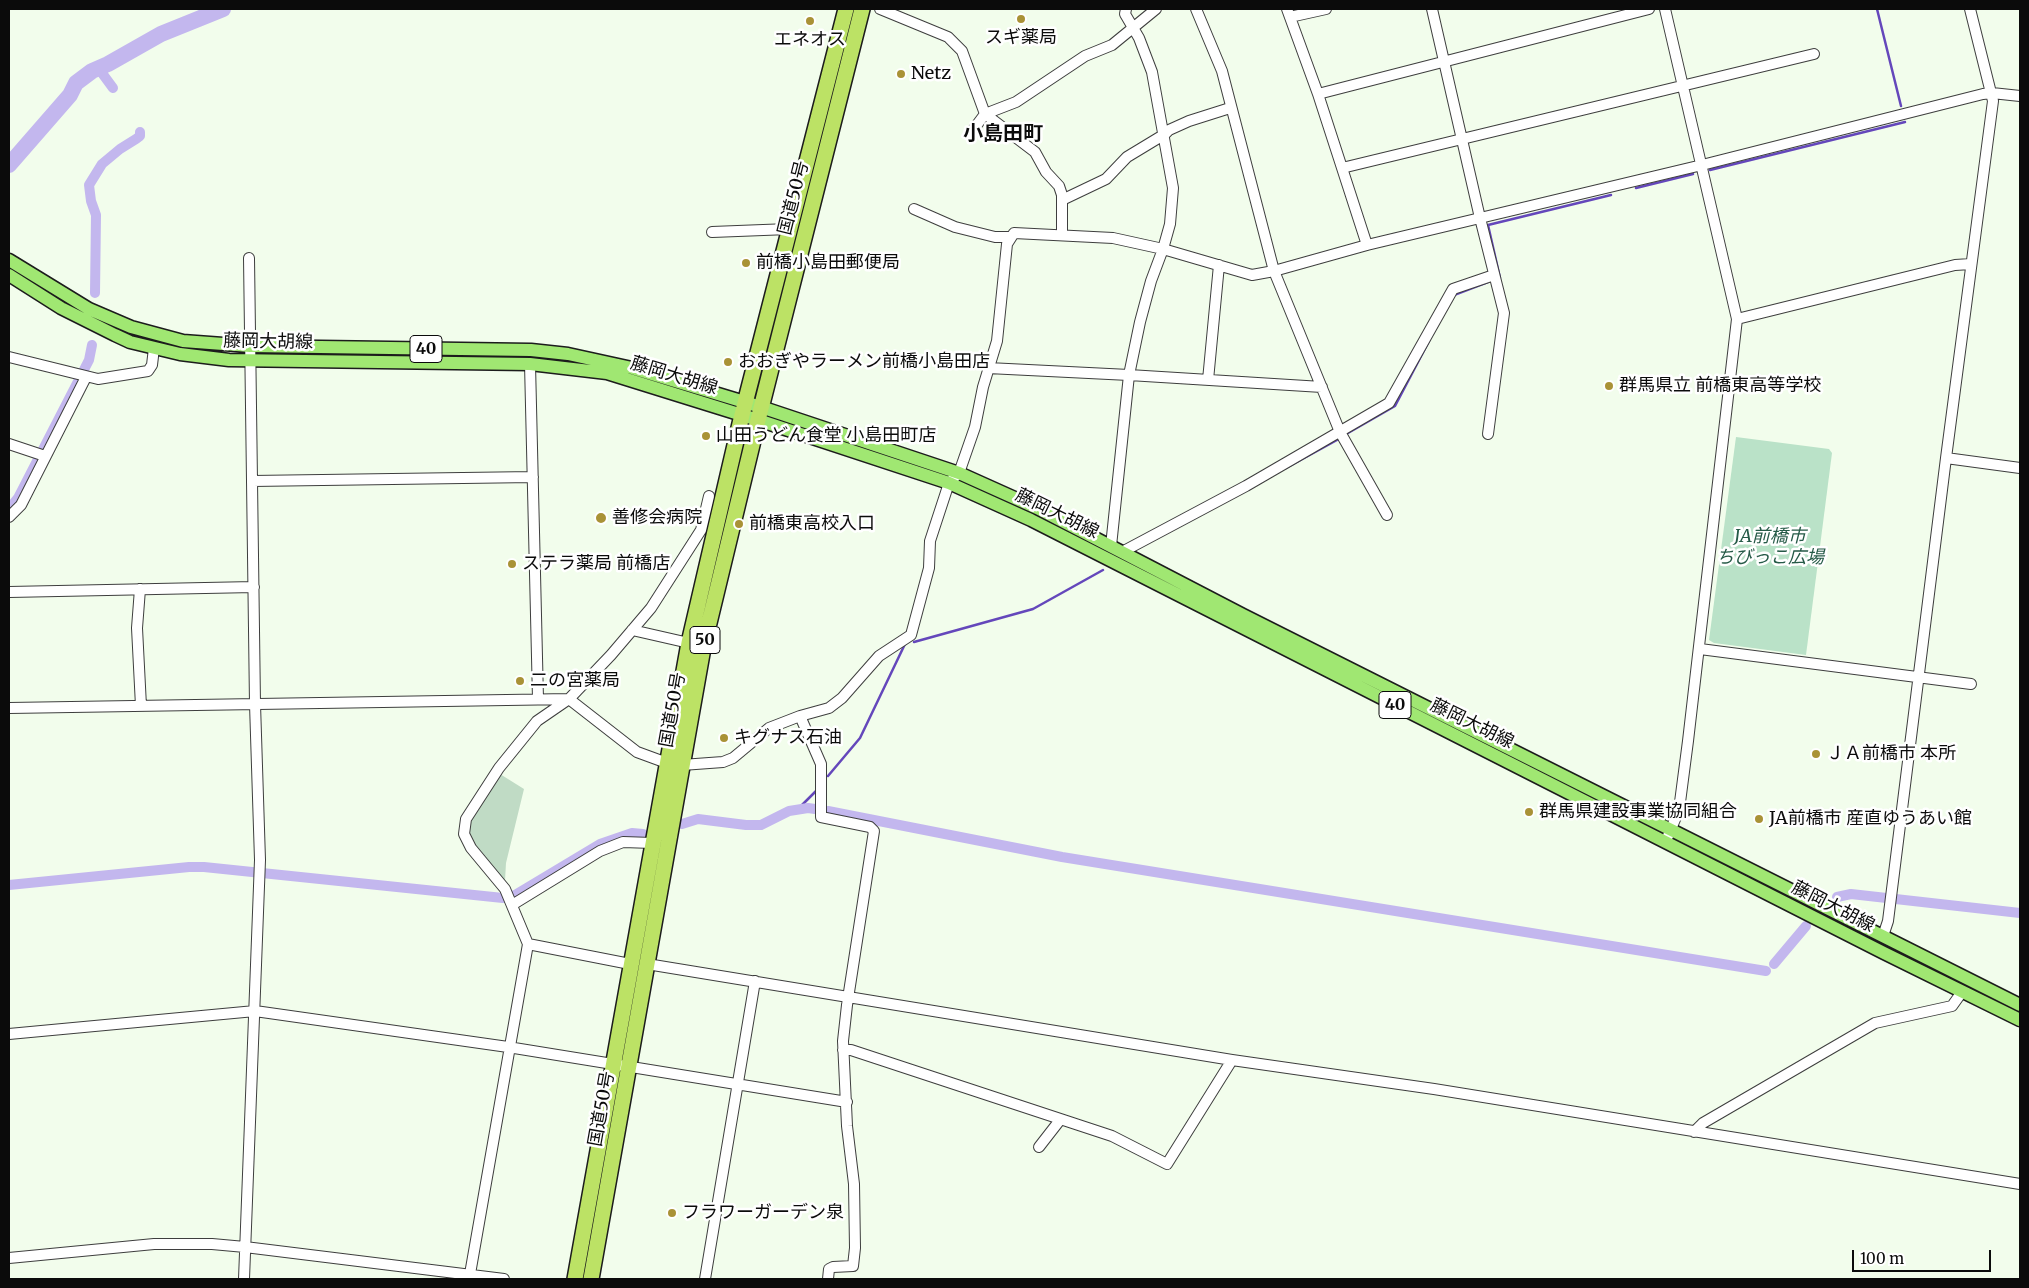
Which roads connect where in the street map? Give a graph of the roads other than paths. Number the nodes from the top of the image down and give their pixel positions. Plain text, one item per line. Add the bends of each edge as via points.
1 (846, 9) edge
2 (862, 9) edge
3 (880, 9) edge
4 (1126, 9) edge
5 (1156, 9) edge
6 (1196, 9) edge
7 (1326, 9) edge
8 (1432, 9) edge
9 (1649, 9) edge
10 (1665, 9) edge
11 (1970, 9) edge
12 (1289, 13) edge
13 (1133, 28) junction
14 (1814, 54) dead end
15 (1444, 61) junction
16 (1683, 86) junction
17 (1992, 93) junction
18 (1318, 94) junction
19 (2020, 96) edge
20 (1230, 108) junction
21 (986, 114) junction
22 (970, 134) dead end
23 (1165, 134) junction
24 (1462, 139) junction
25 (1702, 165) junction
26 (1342, 168) junction
27 (1062, 200) junction
28 (914, 209) dead end
29 (1480, 218) junction
30 (789, 229) junction
31 (712, 232) dead end
32 (1062, 235) junction
33 (1011, 237) junction
34 (1366, 245) junction
35 (1163, 249) junction
36 (249, 258) dead end
37 (9, 260) edge
38 (1971, 264) junction
39 (1219, 265) junction
40 (1274, 271) junction
41 (14, 273) edge
42 (1494, 275) junction
43 (1737, 319) junction
44 (250, 346) junction
45 (154, 348) junction
46 (9, 357) edge
47 (250, 360) junction
48 (530, 364) junction
49 (988, 368) junction
50 (1129, 375) junction
51 (86, 377) junction
52 (1208, 380) junction
53 (1322, 387) junction
54 (744, 409) junction
55 (760, 413) junction
56 (1340, 432) junction
57 (1488, 434) dead end
58 (9, 444) edge
59 (41, 455) junction
60 (1946, 458) junction
61 (2020, 468) edge
62 (960, 473) junction
63 (534, 477) junction
64 (252, 481) junction
65 (949, 483) junction
66 (708, 496) dead end
67 (1387, 515) dead end
68 (9, 517) edge
69 (1116, 549) junction
70 (254, 587) junction
71 (140, 589) junction
72 (9, 592) edge
73 (632, 630) junction
74 (689, 643) junction
75 (1700, 649) junction
76 (1918, 677) junction
77 (1971, 684) dead end
78 (538, 699) junction
79 (569, 699) junction
80 (255, 704) junction
81 (141, 706) junction
82 (9, 708) edge
83 (800, 716) junction
84 (667, 763) junction
85 (682, 765) junction
86 (1668, 836) junction
87 (652, 843) junction
88 (512, 905) junction
89 (1884, 936) junction
90 (528, 944) junction
91 (630, 964) junction
92 (647, 964) junction
93 (755, 981) junction
94 (1962, 992) junction
95 (848, 998) junction
96 (2020, 1005) edge
97 (255, 1011) junction
98 (2020, 1020) edge
99 (9, 1034) edge
100 (508, 1047) junction
101 (843, 1050) junction
102 (1232, 1060) junction
103 (621, 1065) junction
104 (738, 1084) junction
105 (847, 1102) junction
106 (1060, 1120) junction
107 (1694, 1132) junction
108 (1039, 1147) dead end
109 (2020, 1184) edge
110 (245, 1247) junction
111 (9, 1258) edge
112 (470, 1274) junction
113 (244, 1279) edge
114 (504, 1279) edge
115 (575, 1279) edge
116 (591, 1279) edge
117 (705, 1279) edge
118 (828, 1279) edge

1 - 30 highway, 国道50号 / 50
2 - 55 highway, 国道50号 / 50
3 - 21 street via 948,37 962,51
4 - 13 street via 1125,14
5 - 13 street
6 - 20 street via 1222,71
7 - 12 street
8 - 15 street
9 - 15 street
10 - 16 street
11 - 17 street
12 - 18 street
13 - 21 street via 1112,45 1085,56 1016,102
13 - 23 street via 1152,72
14 - 16 street
15 - 18 street
15 - 24 street
16 - 24 street
16 - 25 street
17 - 19 street
17 - 25 street
17 - 38 street
18 - 26 street
20 - 23 street via 1189,121
20 - 40 street
21 - 22 street
21 - 27 street via 1035,152 1058,186
23 - 27 street via 1127,157 1106,179
23 - 35 street via 1173,188 1170,224
24 - 26 street
24 - 29 street
25 - 29 street
25 - 43 street
26 - 34 street
27 - 32 street
28 - 33 street via 955,227 996,237
29 - 34 street
29 - 42 street
30 - 31 street
30 - 54 highway, 国道50号 / 50
32 - 33 street via 1014,232
32 - 35 street via 1113,238
33 - 49 street via 1007,244 997,341
34 - 40 street
35 - 39 street
35 - 50 street via 1151,281
36 - 44 street
37 - 41 main road, 藤岡大胡線 / 40
38 - 43 street via 1955,265
38 - 60 street
39 - 40 street via 1252,275
39 - 52 street
40 - 53 street
41 - 44 main road, 藤岡大胡線 / 40 via 131,327 183,341
41 - 45 main road, 藤岡大胡線 / 40 via 61,308 130,342
42 - 56 street via 1453,289 1389,403
42 - 57 street via 1504,313
43 - 75 street
44 - 47 street
44 - 54 main road, 藤岡大胡線 / 40 via 568,354 632,368
45 - 47 main road, 藤岡大胡線 / 40 via 202,357
45 - 51 street via 148,371 98,379
46 - 51 street
47 - 48 main road, 藤岡大胡線 / 40
47 - 64 street
48 - 54 main road, 藤岡大胡線 / 40 via 606,374
48 - 63 street
49 - 50 street
49 - 62 street
50 - 52 street
50 - 69 street
51 - 59 street
52 - 53 street
53 - 56 street
54 - 55 main road, 藤岡大胡線 / 40
54 - 74 highway, 国道50号 / 50
55 - 62 main road, 藤岡大胡線 / 40
55 - 65 main road, 藤岡大胡線 / 40
55 - 85 highway, 国道50号 / 50 via 703,648
56 - 67 street
56 - 69 street via 1246,486
58 - 59 street
59 - 68 street via 21,505
60 - 61 street
60 - 76 street
62 - 65 street
62 - 69 main road, 藤岡大胡線 / 40
63 - 64 street
63 - 78 street
64 - 70 street
65 - 83 street via 930,541 930,568 911,635 879,656 829,708
65 - 86 main road, 藤岡大胡線 / 40 via 1031,520
66 - 73 street via 701,530
69 - 86 main road, 藤岡大胡線 / 40
70 - 71 street
70 - 80 street
71 - 72 street
71 - 81 street via 137,628
73 - 74 street
73 - 79 street
74 - 84 highway, 国道50号 / 50
75 - 76 street
75 - 86 street via 1679,810
76 - 77 street
76 - 89 street
78 - 79 street
78 - 80 street
79 - 84 street via 637,752
79 - 88 street via 536,721 499,768 466,819 464,834 471,848 505,889
80 - 81 street
80 - 97 street via 260,860
81 - 82 street
83 - 85 street via 769,728 733,758 723,762
83 - 95 street via 821,764 821,817 870,827 874,831
84 - 85 street
84 - 87 highway, 国道50号 / 50
85 - 92 highway, 国道50号 / 50
86 - 89 main road, 藤岡大胡線 / 40
86 - 94 main road, 藤岡大胡線 / 40
87 - 88 street via 623,842 600,851
87 - 91 highway, 国道50号 / 50
88 - 90 street
89 - 96 main road, 藤岡大胡線 / 40
90 - 91 street
90 - 100 street
91 - 103 highway, 国道50号 / 50
92 - 93 street
92 - 103 highway, 国道50号 / 50
93 - 95 street
93 - 104 street
94 - 98 main road, 藤岡大胡線 / 40
94 - 107 street via 1952,1006 1875,1023 1703,1123
95 - 101 street
95 - 102 street
97 - 99 street
97 - 100 street
97 - 110 street
100 - 103 street
100 - 112 street
101 - 105 street
101 - 106 street
102 - 106 street via 1167,1164 1112,1136
102 - 107 street
103 - 104 street
103 - 115 highway, 国道50号 / 50
103 - 116 highway, 国道50号 / 50
104 - 105 street
104 - 117 street
105 - 118 street via 854,1184 854,1266 833,1267 829,1270
106 - 108 street
107 - 109 street
110 - 111 street via 154,1244
110 - 112 street
110 - 113 street
112 - 114 street

